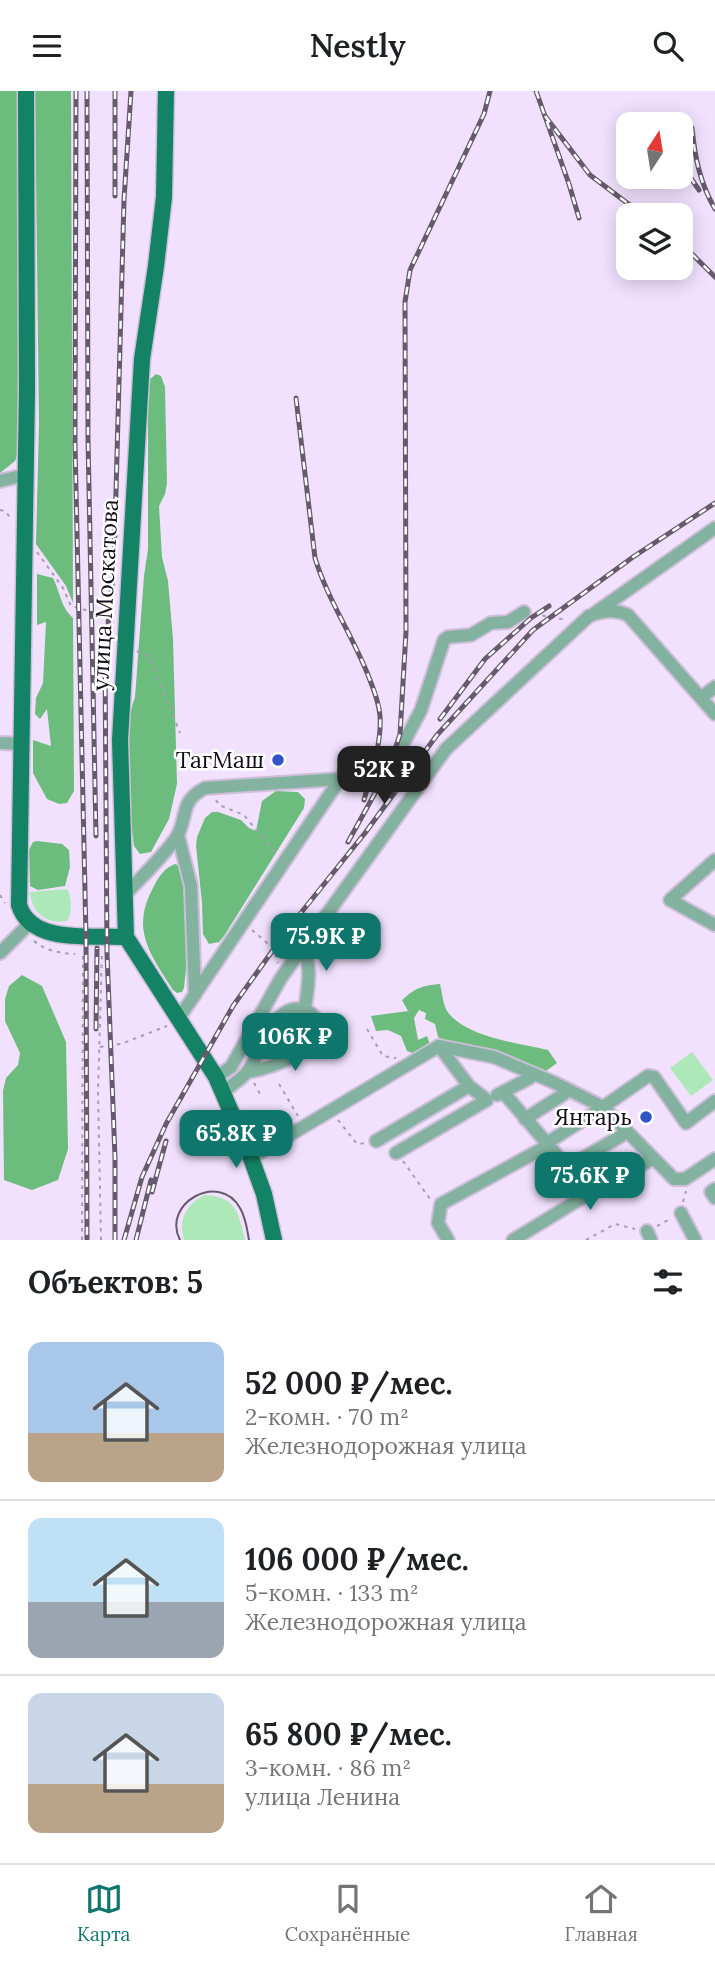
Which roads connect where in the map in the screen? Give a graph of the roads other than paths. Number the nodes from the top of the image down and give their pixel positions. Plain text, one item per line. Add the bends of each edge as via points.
1 (26, 91) edge
2 (166, 91) edge
3 (25, 475) junction
4 (0, 481) edge
5 (715, 528) edge
6 (524, 612) road end
7 (589, 616) junction
8 (715, 687) edge
9 (702, 697) junction
10 (715, 713) edge
11 (0, 743) edge
12 (21, 744) junction
13 (340, 779) junction
14 (178, 835) junction
15 (715, 860) edge
16 (124, 896) junction
17 (30, 923) junction
18 (715, 925) edge
19 (126, 937) junction
20 (301, 948) junction
21 (0, 953) edge
22 (195, 995) junction
23 (305, 1009) junction
24 (173, 1022) junction
25 (439, 1047) junction
26 (248, 1072) junction
27 (530, 1078) dead end
28 (219, 1084) junction
29 (469, 1086) junction
30 (503, 1092) junction
31 (564, 1094) dead end
32 (487, 1100) junction
33 (715, 1101) edge
34 (599, 1110) junction
35 (526, 1119) junction
36 (621, 1136) dead end
37 (376, 1141) dead end
38 (548, 1144) junction
39 (396, 1153) dead end
40 (251, 1158) junction
41 (652, 1159) junction
42 (715, 1159) edge
43 (715, 1189) edge
44 (715, 1198) edge
45 (681, 1213) road end
46 (274, 1240) edge
47 (448, 1240) edge
48 (513, 1240) edge
49 (695, 1240) edge

1 - 3 main road
2 - 16 main road, улица Москатова via 164,197 142,359 120,740
3 - 4 street
3 - 12 main road
5 - 7 street
6 - 13 street via 471,635 444,640 421,710 395,759 351,765
7 - 9 street via 611,611 628,615
7 - 20 street via 446,749
8 - 9 street
9 - 10 street
11 - 12 street
12 - 17 main road via 18,898
13 - 14 street via 210,786 188,801
13 - 22 street
14 - 16 street
14 - 22 street via 191,886
15 - 18 street via 670,900
16 - 19 main road, улица Москатова
17 - 19 main road via 57,934
17 - 21 street
19 - 24 main road
20 - 23 street via 309,970
20 - 28 street
22 - 24 street
23 - 26 street via 293,1008 278,1018
23 - 26 street via 317,1022 314,1039 275,1064
24 - 28 main road
25 - 29 street
25 - 34 street via 494,1057 553,1082
25 - 40 street
26 - 28 street
27 - 30 street
28 - 40 main road
29 - 32 street
29 - 37 street
30 - 32 street
30 - 35 street
31 - 35 street
32 - 39 street
33 - 34 street via 686,1123 654,1077 648,1076
34 - 38 street
34 - 41 street via 640,1143
35 - 38 street
36 - 38 street via 571,1165
38 - 47 street via 441,1204 438,1223
40 - 46 main road
41 - 42 street via 674,1179 689,1176
41 - 48 street
43 - 44 street via 710,1192
45 - 49 street

